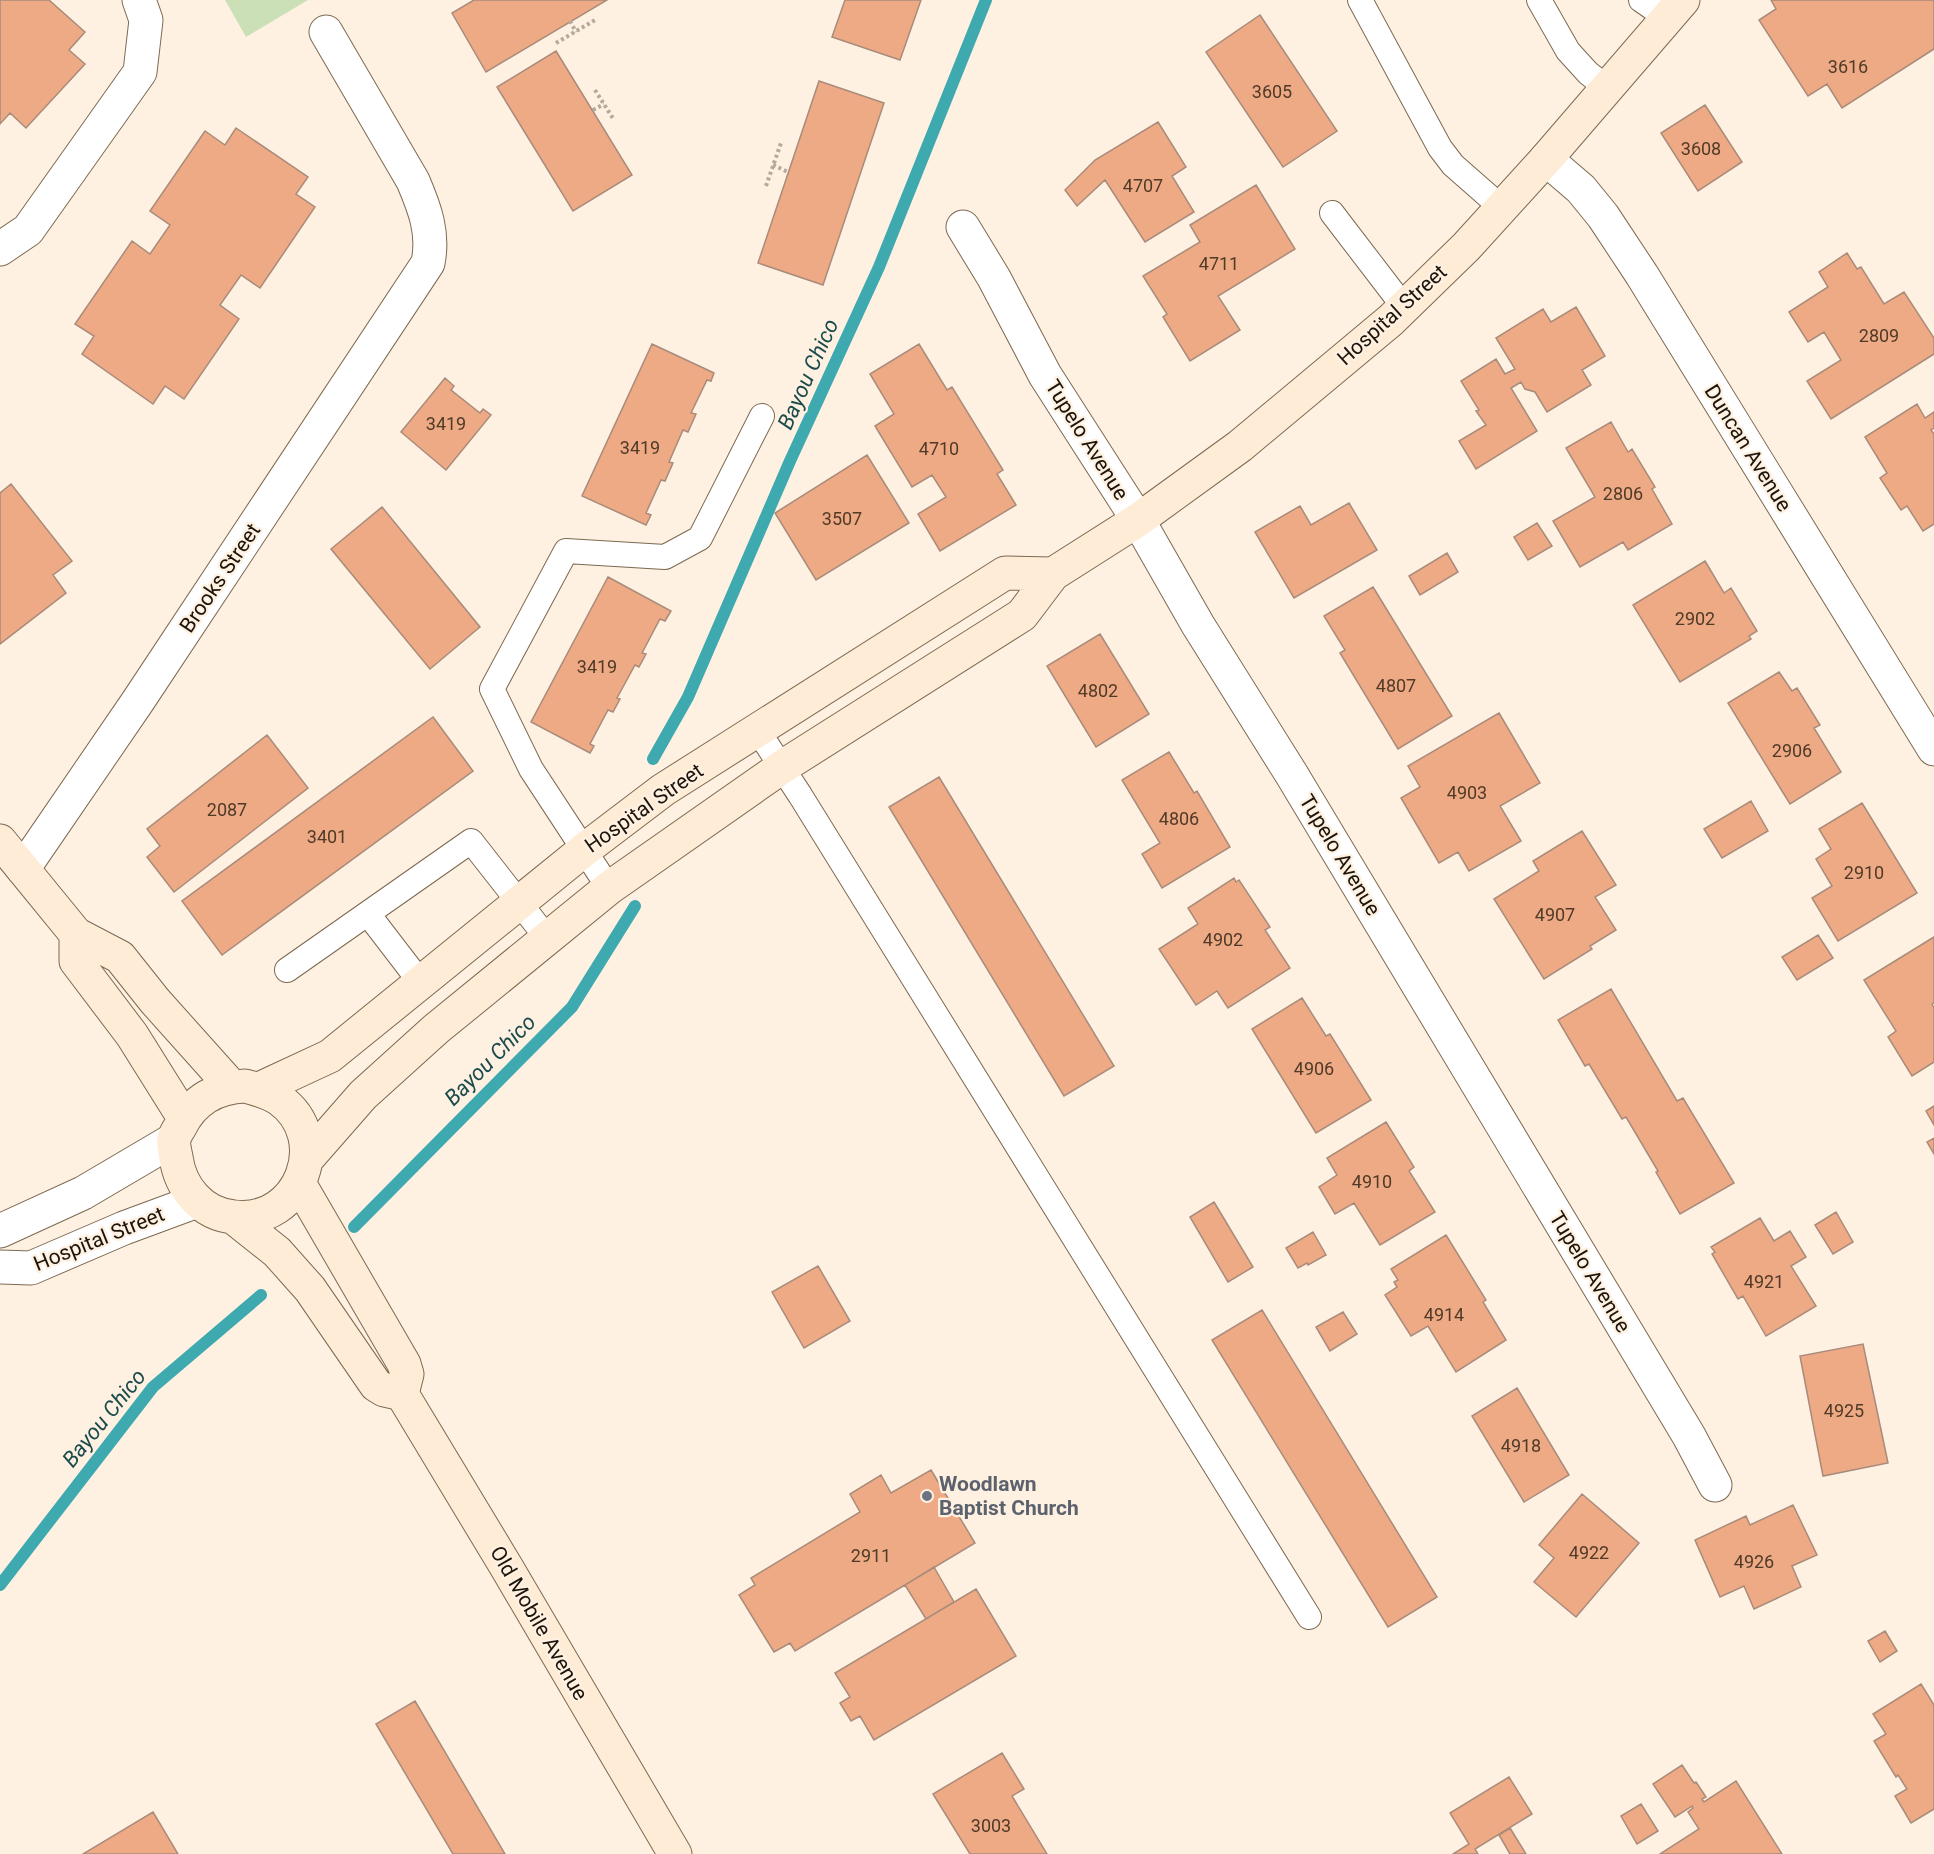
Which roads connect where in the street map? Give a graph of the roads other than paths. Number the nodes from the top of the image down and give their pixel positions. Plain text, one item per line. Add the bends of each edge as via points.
1 (139, 0) edge
2 (1360, 0) edge
3 (1539, 0) edge
4 (1664, 6) edge
5 (326, 32) dead end
6 (1607, 88) junction
7 (1546, 159) junction
8 (1502, 208) junction
9 (1332, 213) dead end
10 (963, 227) dead end
11 (0, 249) edge
12 (1404, 308) junction
13 (762, 416) dead end
14 (1137, 520) junction
15 (1053, 574) junction
16 (758, 731) junction
17 (1934, 749) edge
18 (782, 767) junction
19 (0, 841) edge
20 (584, 850) junction
21 (23, 869) junction
22 (609, 888) junction
23 (519, 903) junction
24 (368, 914) junction
25 (76, 934) junction
26 (547, 938) junction
27 (287, 970) dead end
28 (421, 983) junction
29 (246, 1088) junction
30 (179, 1129) junction
31 (303, 1171) junction
32 (197, 1201) junction
33 (233, 1217) junction
34 (0, 1232) edge
35 (0, 1267) edge
36 (402, 1394) junction
37 (1714, 1485) dead end
38 (1309, 1617) dead end
39 (675, 1854) edge

1 - 11 street via 146,20 140,72 28,230
2 - 8 lane via 1440,148 1453,165
3 - 6 lane via 1568,51
4 - 6 street, Hospital Street
5 - 21 street, Brooks Street via 413,181 424,206 432,245 428,263
6 - 7 street, Hospital Street
7 - 8 street, Hospital Street
7 - 17 street, Duncan Avenue via 1581,189 1604,216
8 - 12 street, Hospital Street
9 - 12 lane
10 - 14 street, Tupelo Avenue via 1045,375
12 - 14 street, Hospital Street via 1240,446
13 - 20 lane via 700,538 665,557 566,550 492,688 531,769
14 - 15 street, Hospital Street
14 - 37 street, Tupelo Avenue via 1689,1436
15 - 16 street, Hospital Street via 1005,573
15 - 18 street, Hospital Street via 1022,615
16 - 18 lane
16 - 20 street, Hospital Street via 663,790
18 - 22 street, Hospital Street
18 - 38 lane
19 - 21 street
20 - 22 lane
20 - 23 street, Hospital Street
21 - 25 street
22 - 26 street, Hospital Street
23 - 24 lane via 471,841
23 - 26 lane
23 - 28 street, Hospital Street
24 - 27 lane
24 - 28 lane
25 - 29 street via 120,957 155,1001
25 - 30 street via 75,961 132,1035
26 - 31 street, Hospital Street via 363,1095
28 - 29 street, Hospital Street via 330,1056
29 - 30 street via 213,1092 197,1103
29 - 31 street via 279,1099 296,1116 305,1136
30 - 32 street via 178,1172
30 - 34 street via 83,1193
31 - 33 street via 287,1200 272,1211 253,1217
31 - 36 street via 404,1364 407,1374
32 - 33 street via 214,1213
32 - 35 street, Hospital Street via 31,1268
33 - 36 street via 277,1252 310,1289 376,1385
36 - 39 street, Old Mobile Avenue

